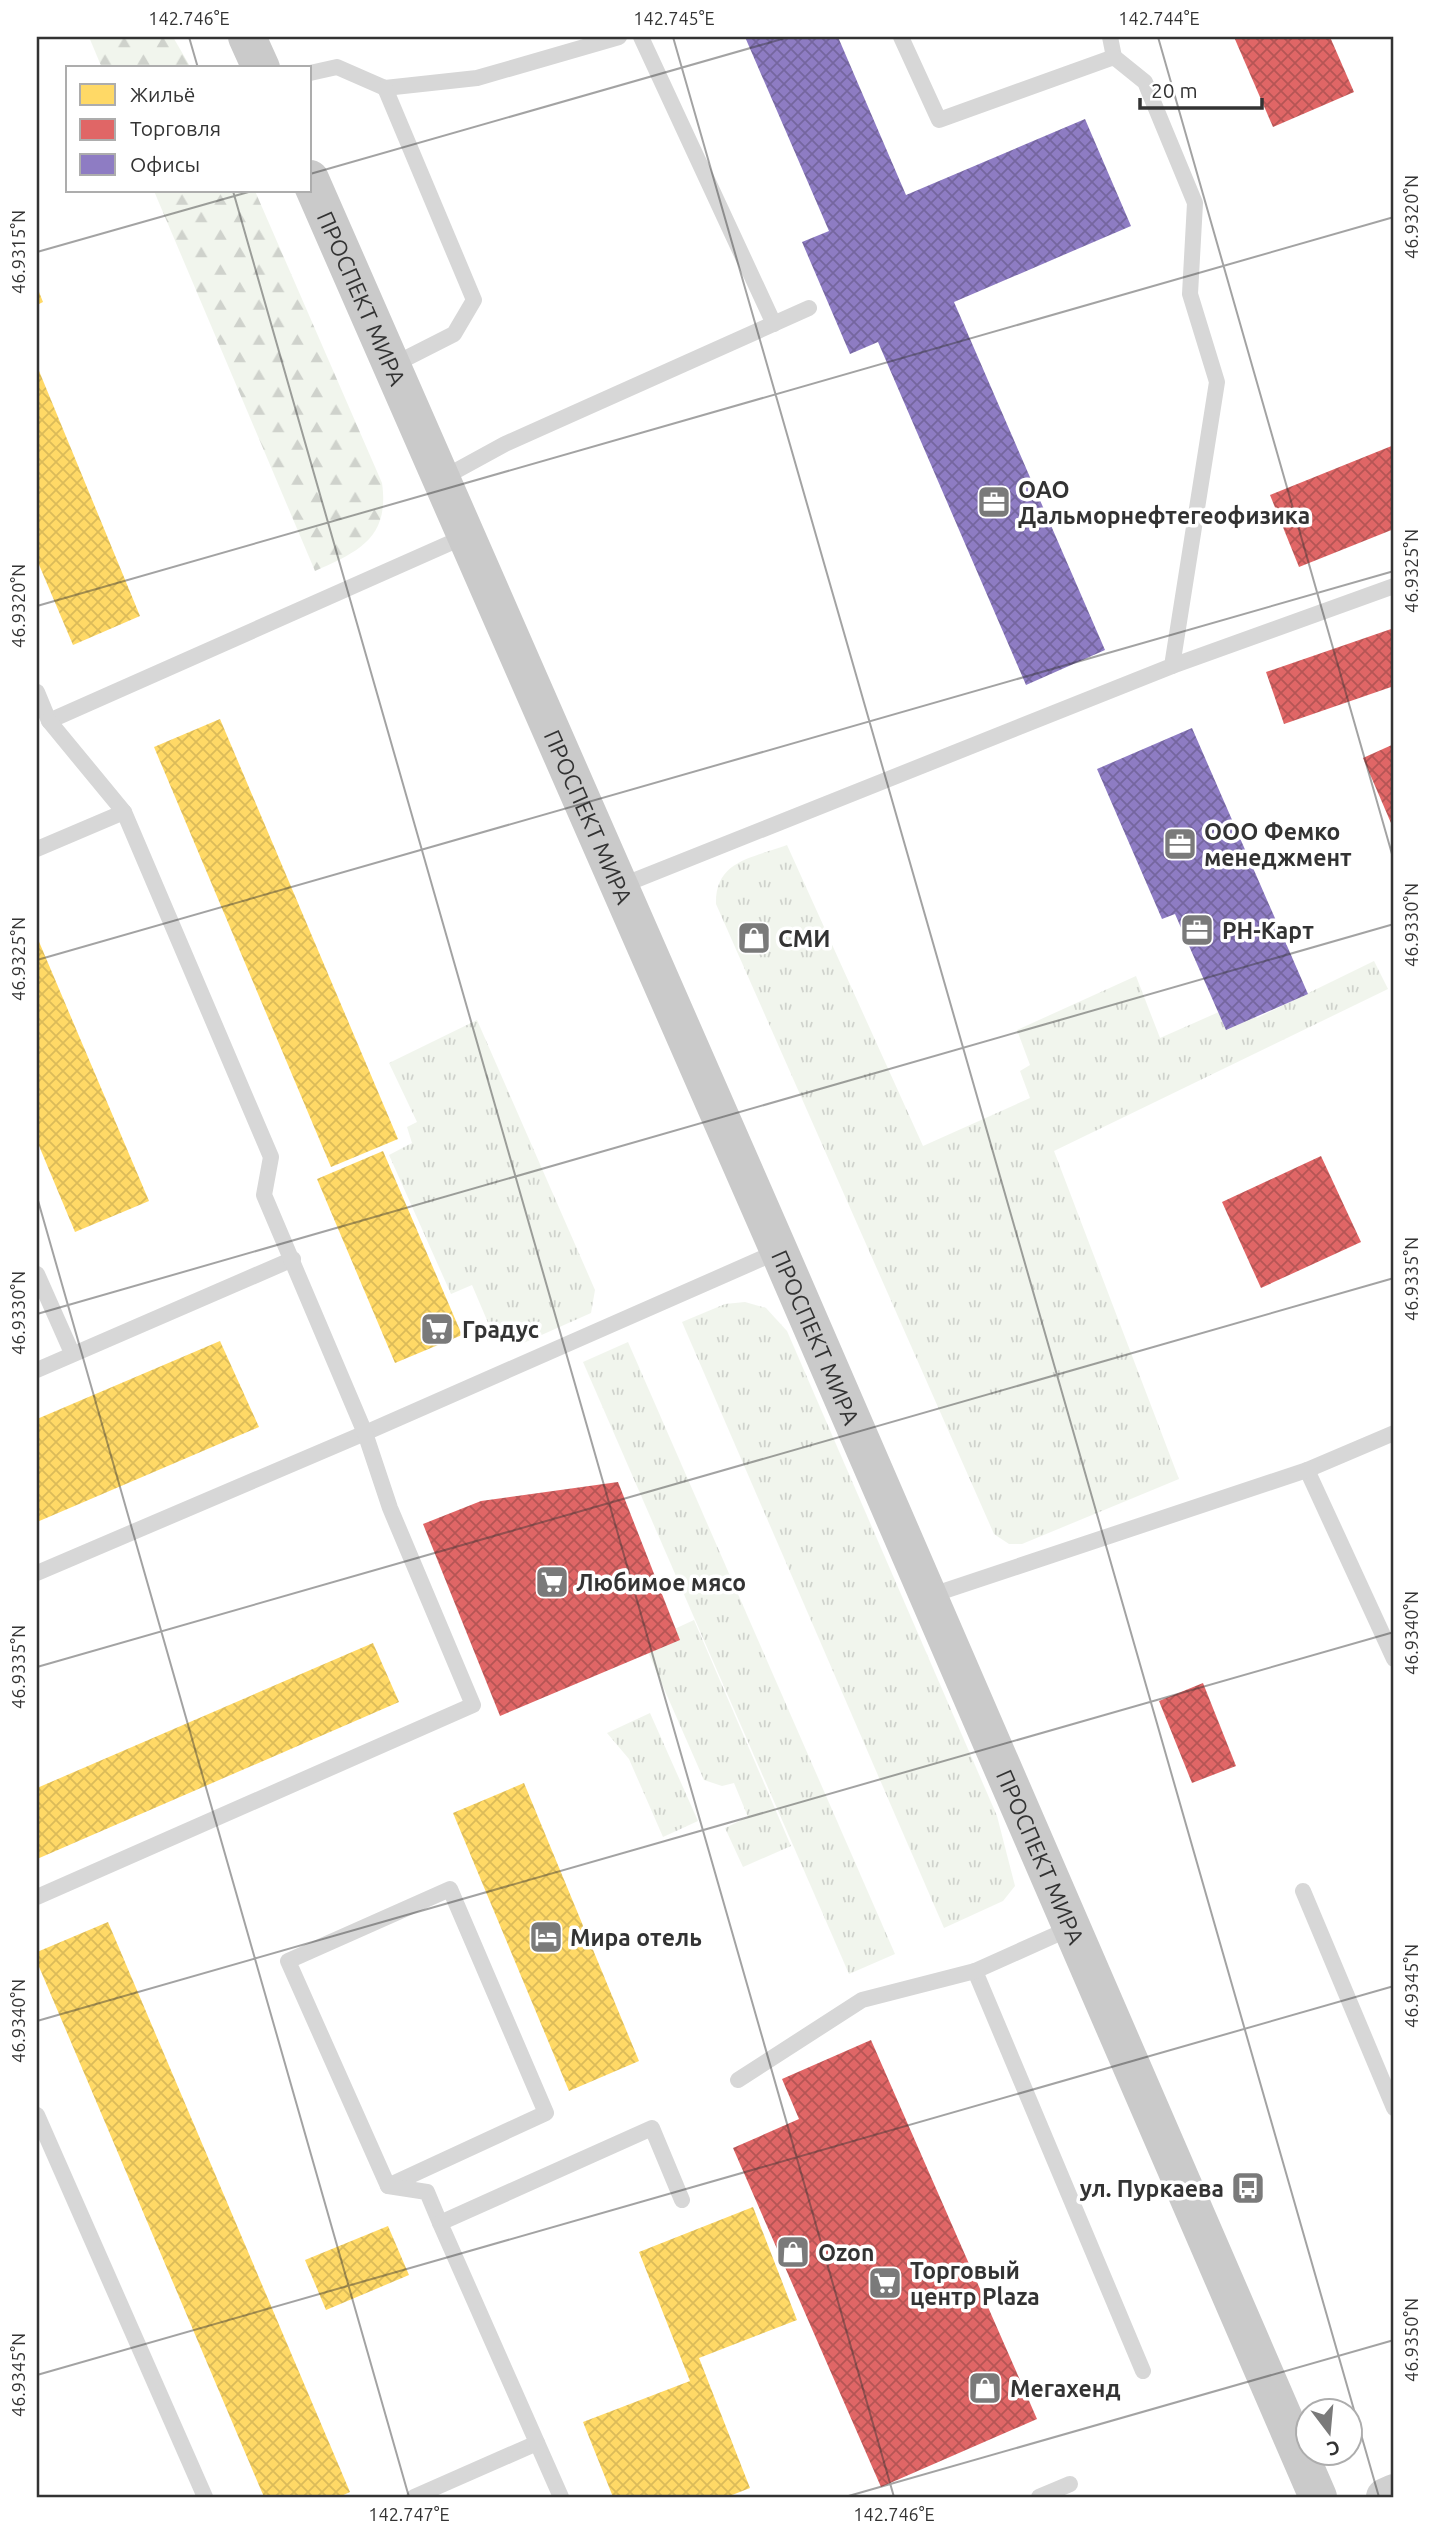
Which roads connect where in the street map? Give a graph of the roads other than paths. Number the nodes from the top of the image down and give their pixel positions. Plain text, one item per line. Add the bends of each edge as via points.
1 (247, 37) edge
2 (619, 37) edge
3 (641, 37) edge
4 (901, 37) edge
5 (1110, 37) edge
6 (1114, 57) junction
7 (260, 66) edge
8 (312, 72) edge
9 (385, 88) junction
10 (312, 184) edge
11 (809, 308) dead end
12 (774, 324) junction
13 (391, 366) junction
14 (440, 479) junction
15 (466, 536) junction
16 (1394, 586) edge
17 (1172, 666) junction
18 (37, 692) edge
19 (49, 721) junction
20 (124, 812) junction
21 (37, 849) edge
22 (618, 887) junction
23 (779, 1251) junction
24 (293, 1259) junction
25 (37, 1275) edge
26 (72, 1353) junction
27 (37, 1370) edge
28 (365, 1433) junction
29 (1394, 1433) edge
30 (1307, 1469) junction
31 (37, 1573) edge
32 (926, 1597) junction
33 (1394, 1659) edge
34 (1303, 1891) dead end
35 (37, 1897) edge
36 (1071, 1928) junction
37 (975, 1971) junction
38 (738, 2080) dead end
39 (1394, 2108) edge
40 (37, 2115) edge
41 (388, 2186) junction
42 (682, 2200) dead end
43 (440, 2224) junction
44 (1143, 2371) dead end
45 (537, 2443) junction
46 (1070, 2484) dead end
47 (1394, 2493) edge
48 (205, 2497) edge
49 (414, 2497) edge
50 (561, 2497) edge
51 (1039, 2497) edge
52 (1318, 2497) edge
53 (1385, 2497) edge

1 - 7 main road
2 - 9 lane via 477,78
3 - 12 lane
4 - 6 lane via 939,120
5 - 6 lane
6 - 17 lane via 1145,82 1195,202 1190,294 1217,382
8 - 9 lane via 337,67
9 - 13 lane via 474,299 454,334
10 - 13 main road, ПРОСПЕКТ МИРА
11 - 12 lane
12 - 14 lane via 505,444
13 - 14 main road, ПРОСПЕКТ МИРА
14 - 15 main road, ПРОСПЕКТ МИРА
15 - 19 lane
15 - 22 main road, ПРОСПЕКТ МИРА
16 - 17 lane
17 - 22 lane
18 - 19 lane
19 - 20 lane
20 - 21 lane
20 - 24 lane via 271,1157 264,1195
22 - 23 main road, ПРОСПЕКТ МИРА
23 - 28 lane
23 - 32 main road, ПРОСПЕКТ МИРА
24 - 26 lane
24 - 28 lane
25 - 26 lane
26 - 27 lane
28 - 31 lane
28 - 35 lane via 390,1508 473,1705
29 - 30 lane
30 - 32 lane
30 - 33 lane
32 - 36 main road, ПРОСПЕКТ МИРА
34 - 39 lane
36 - 37 lane
36 - 52 main road, ПРОСПЕКТ МИРА
37 - 38 lane via 863,2000
37 - 44 lane
40 - 48 lane
41 - 41 lane via 288,1961 450,1889 546,2113
41 - 43 lane via 427,2192
42 - 43 lane via 652,2128
43 - 45 lane
45 - 49 lane
45 - 50 lane
46 - 51 lane
47 - 53 main road

